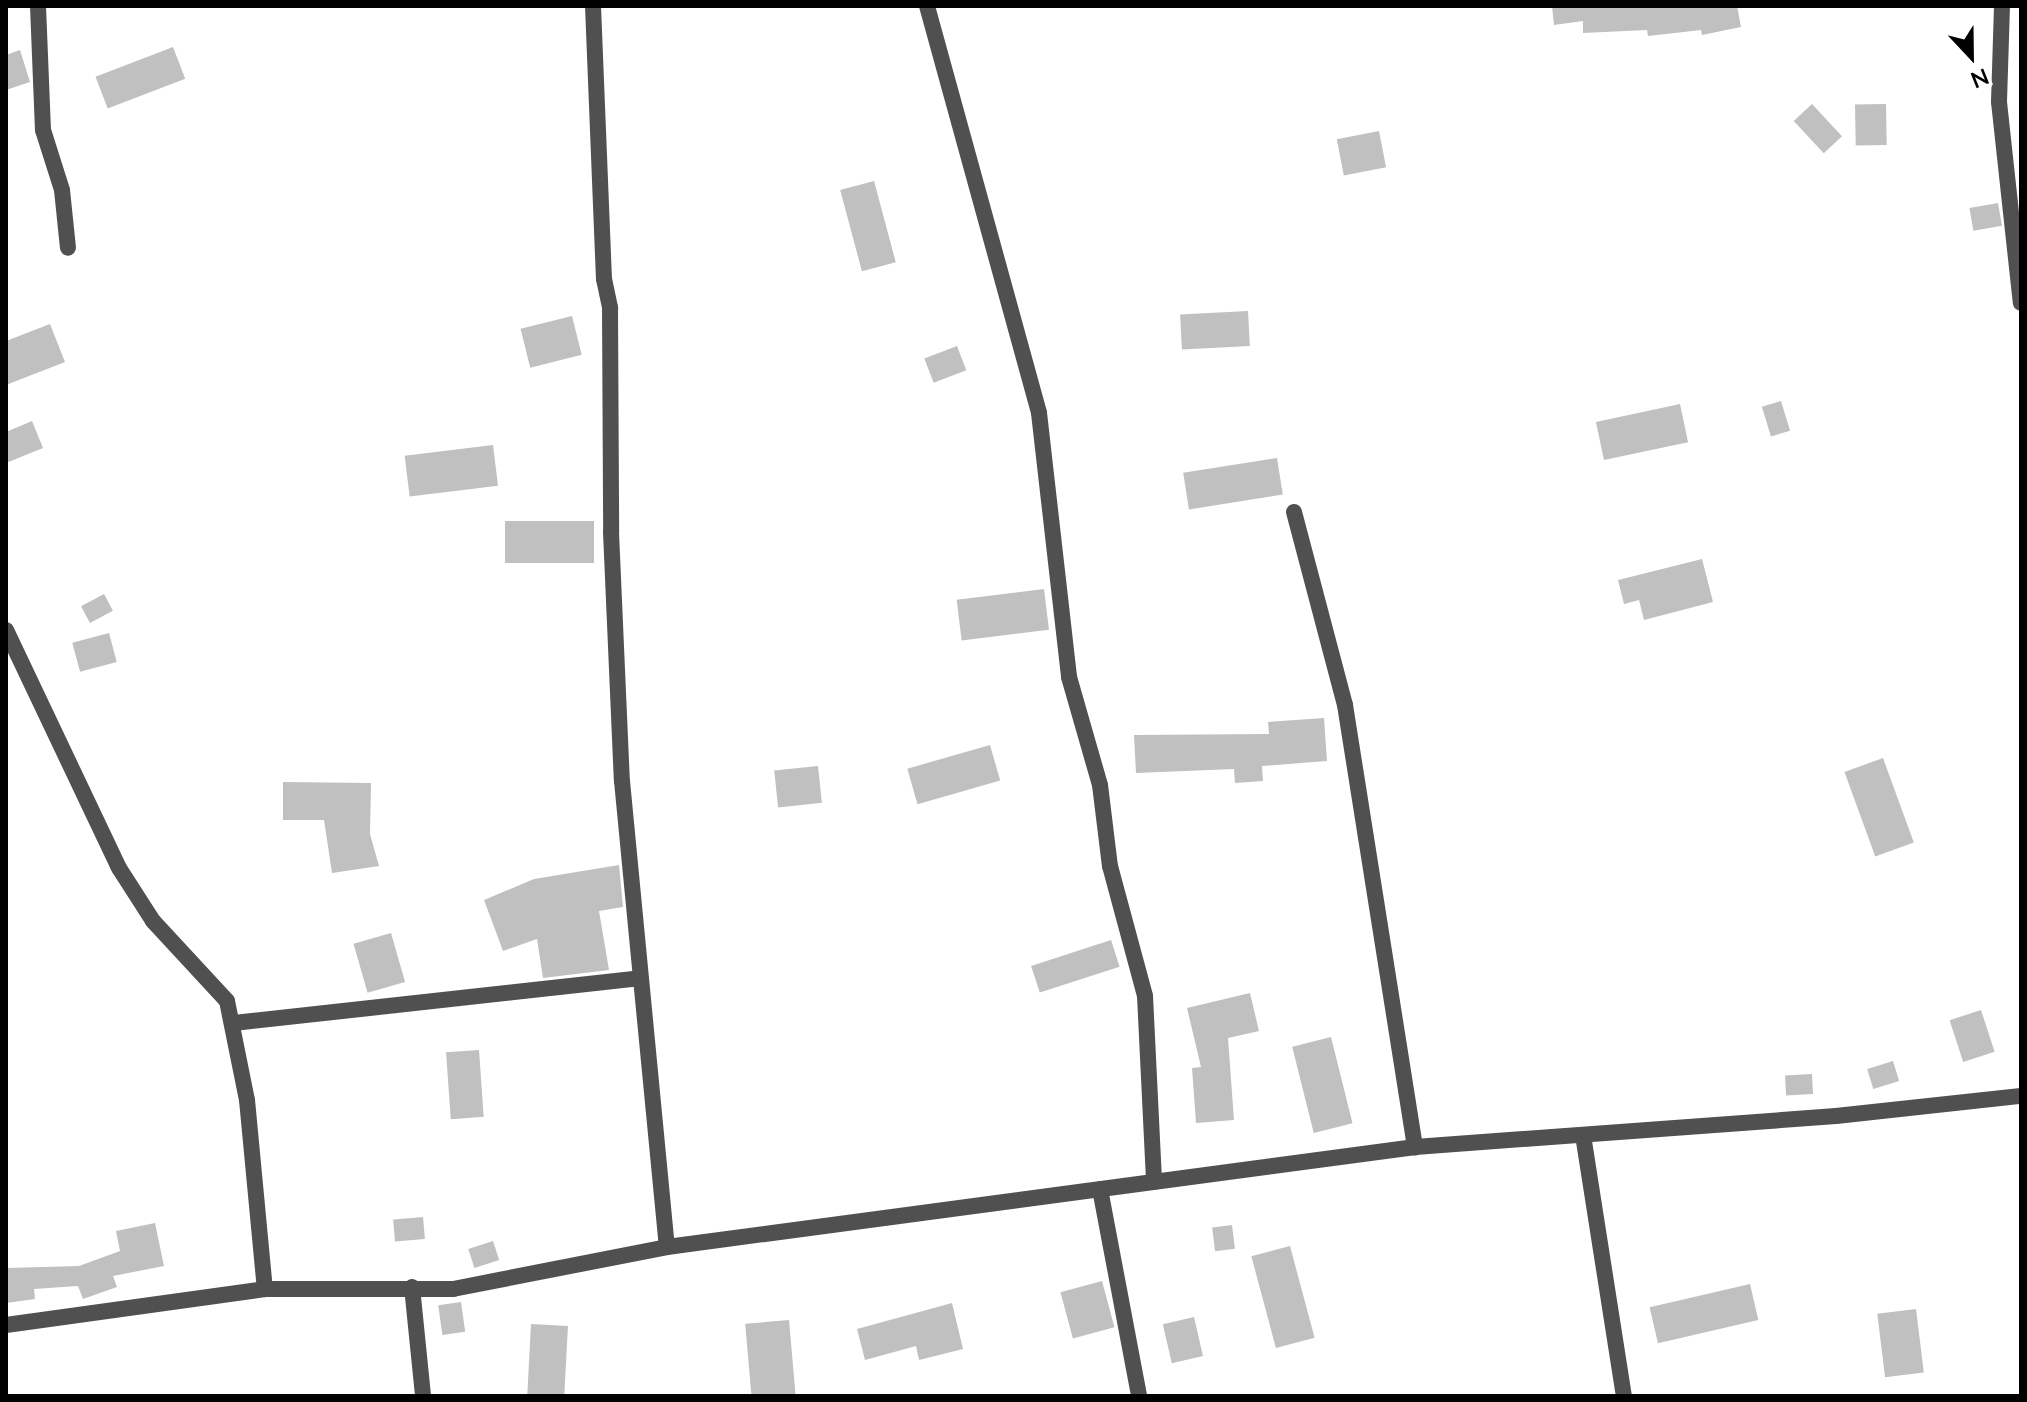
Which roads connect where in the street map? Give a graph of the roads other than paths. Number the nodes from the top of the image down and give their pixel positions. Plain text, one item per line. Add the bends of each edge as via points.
1 (38, 6) edge
2 (593, 6) edge
3 (927, 6) edge
4 (2002, 6) edge
5 (68, 248) dead end
6 (2021, 303) edge
7 (1294, 512) dead end
8 (6, 630) edge
9 (641, 978) junction
10 (234, 1023) junction
11 (2021, 1096) edge
12 (1583, 1135) junction
13 (1415, 1147) junction
14 (1154, 1182) junction
15 (1100, 1189) junction
16 (667, 1247) junction
17 (412, 1287) junction
18 (265, 1289) junction
19 (6, 1325) edge
20 (423, 1396) edge
21 (1139, 1396) edge
22 (1624, 1396) edge

1 - 5 street via 43,130 62,190
2 - 9 street via 604,279 610,308 611,532 622,781
3 - 14 street via 1039,413 1069,677 1096,771 1110,866 1145,996
4 - 6 street via 1999,102
7 - 13 street via 1345,705
8 - 10 street via 119,868 153,921 227,1001
9 - 10 street
9 - 16 street
10 - 18 street
11 - 12 street
12 - 13 street
12 - 22 street
13 - 14 street
14 - 15 street
15 - 16 street
15 - 21 street
16 - 17 street via 453,1289
17 - 18 street
17 - 20 street
18 - 19 street

